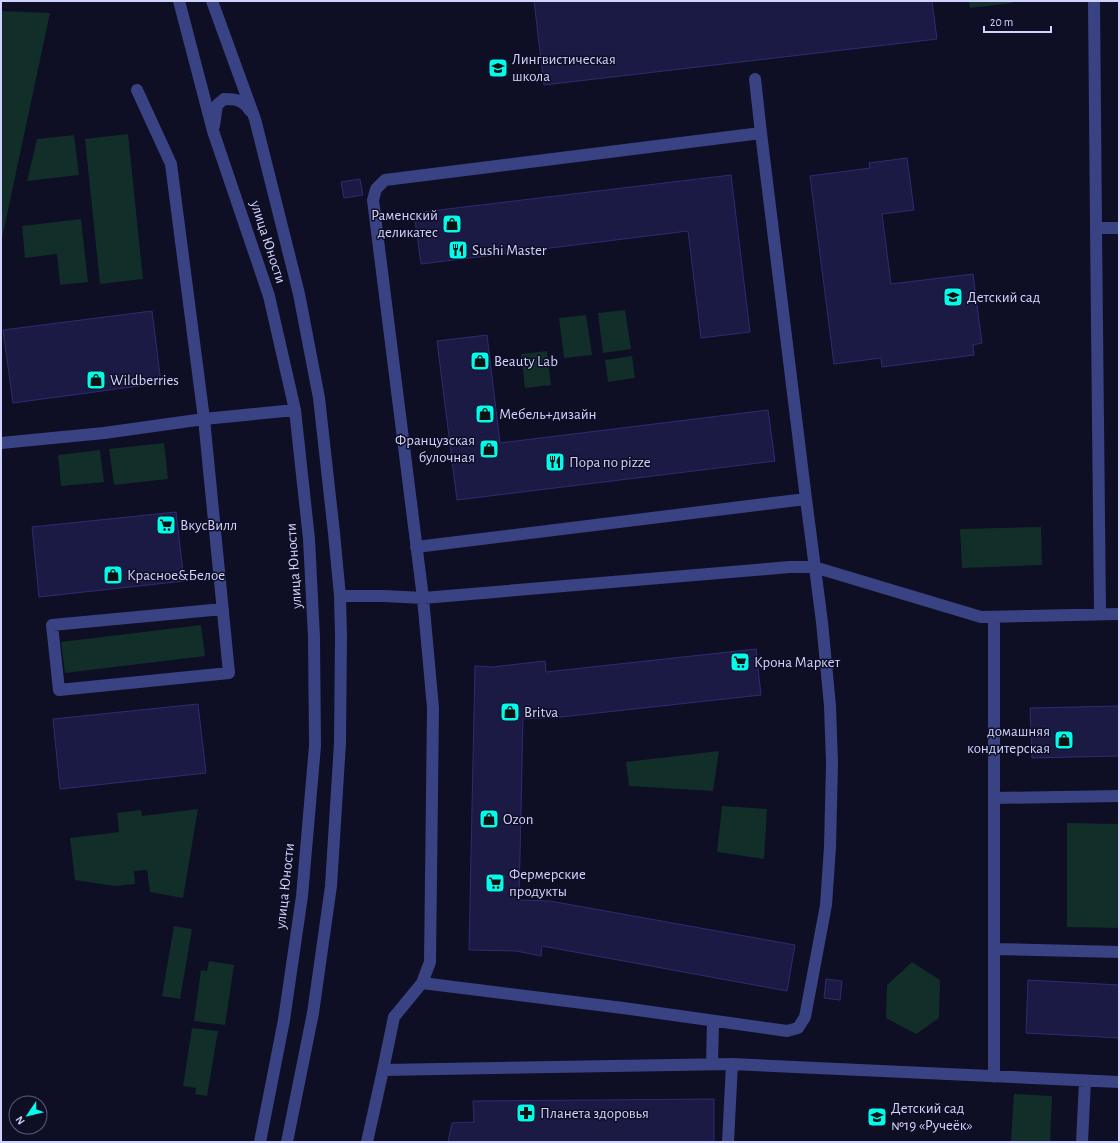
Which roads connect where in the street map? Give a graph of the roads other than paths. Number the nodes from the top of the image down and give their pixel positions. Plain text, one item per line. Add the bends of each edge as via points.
1 (179, 1) edge
2 (212, 1) edge
3 (1094, 1) edge
4 (755, 79) dead end
5 (136, 90) dead end
6 (255, 118) junction
7 (213, 131) junction
8 (761, 133) junction
9 (1096, 228) junction
10 (1119, 228) edge
11 (295, 410) junction
12 (204, 419) junction
13 (1, 444) edge
14 (806, 499) junction
15 (416, 548) junction
16 (814, 567) junction
17 (340, 596) junction
18 (423, 598) junction
19 (223, 608) junction
20 (1100, 614) junction
21 (1119, 614) edge
22 (994, 617) junction
23 (1119, 796) edge
24 (994, 798) junction
25 (994, 949) junction
26 (1119, 952) edge
27 (422, 982) junction
28 (713, 1020) junction
29 (712, 1064) junction
30 (732, 1064) junction
31 (382, 1070) junction
32 (994, 1077) junction
33 (1085, 1081) junction
34 (1119, 1082) edge
35 (260, 1142) edge
36 (287, 1142) edge
37 (367, 1142) edge
38 (728, 1142) edge
39 (1082, 1142) edge

1 - 7 street, улица Юности
2 - 6 street, улица Юности
3 - 9 street
4 - 8 street
5 - 12 street via 171,164
6 - 7 street via 247,105 236,99 224,99 217,106
6 - 17 street, улица Юности via 298,294 319,398
7 - 11 street, улица Юности via 269,296
8 - 14 street
8 - 15 street via 385,180 376,189 373,200
9 - 10 street
9 - 20 street
11 - 12 street
11 - 35 street, улица Юности via 309,539 314,637 315,746 302,896 284,1020
12 - 13 street
12 - 19 street
14 - 15 street
14 - 16 street
15 - 18 street
16 - 18 street
16 - 22 street via 981,617
16 - 28 street via 830,706 832,770 826,905 805,1017 798,1028 787,1031
17 - 18 street
17 - 36 street, улица Юности via 340,743 330,886 312,1013
18 - 27 street via 433,708 430,962
19 - 19 street via 229,673 59,690 52,625
20 - 21 street
20 - 22 street
22 - 24 street
23 - 24 street
24 - 25 street
25 - 26 street
25 - 32 street
27 - 28 street
27 - 31 street via 394,1017
28 - 29 street
29 - 30 street
29 - 31 street
30 - 32 street
30 - 38 street
31 - 37 street
32 - 33 street
33 - 34 street
33 - 39 street

